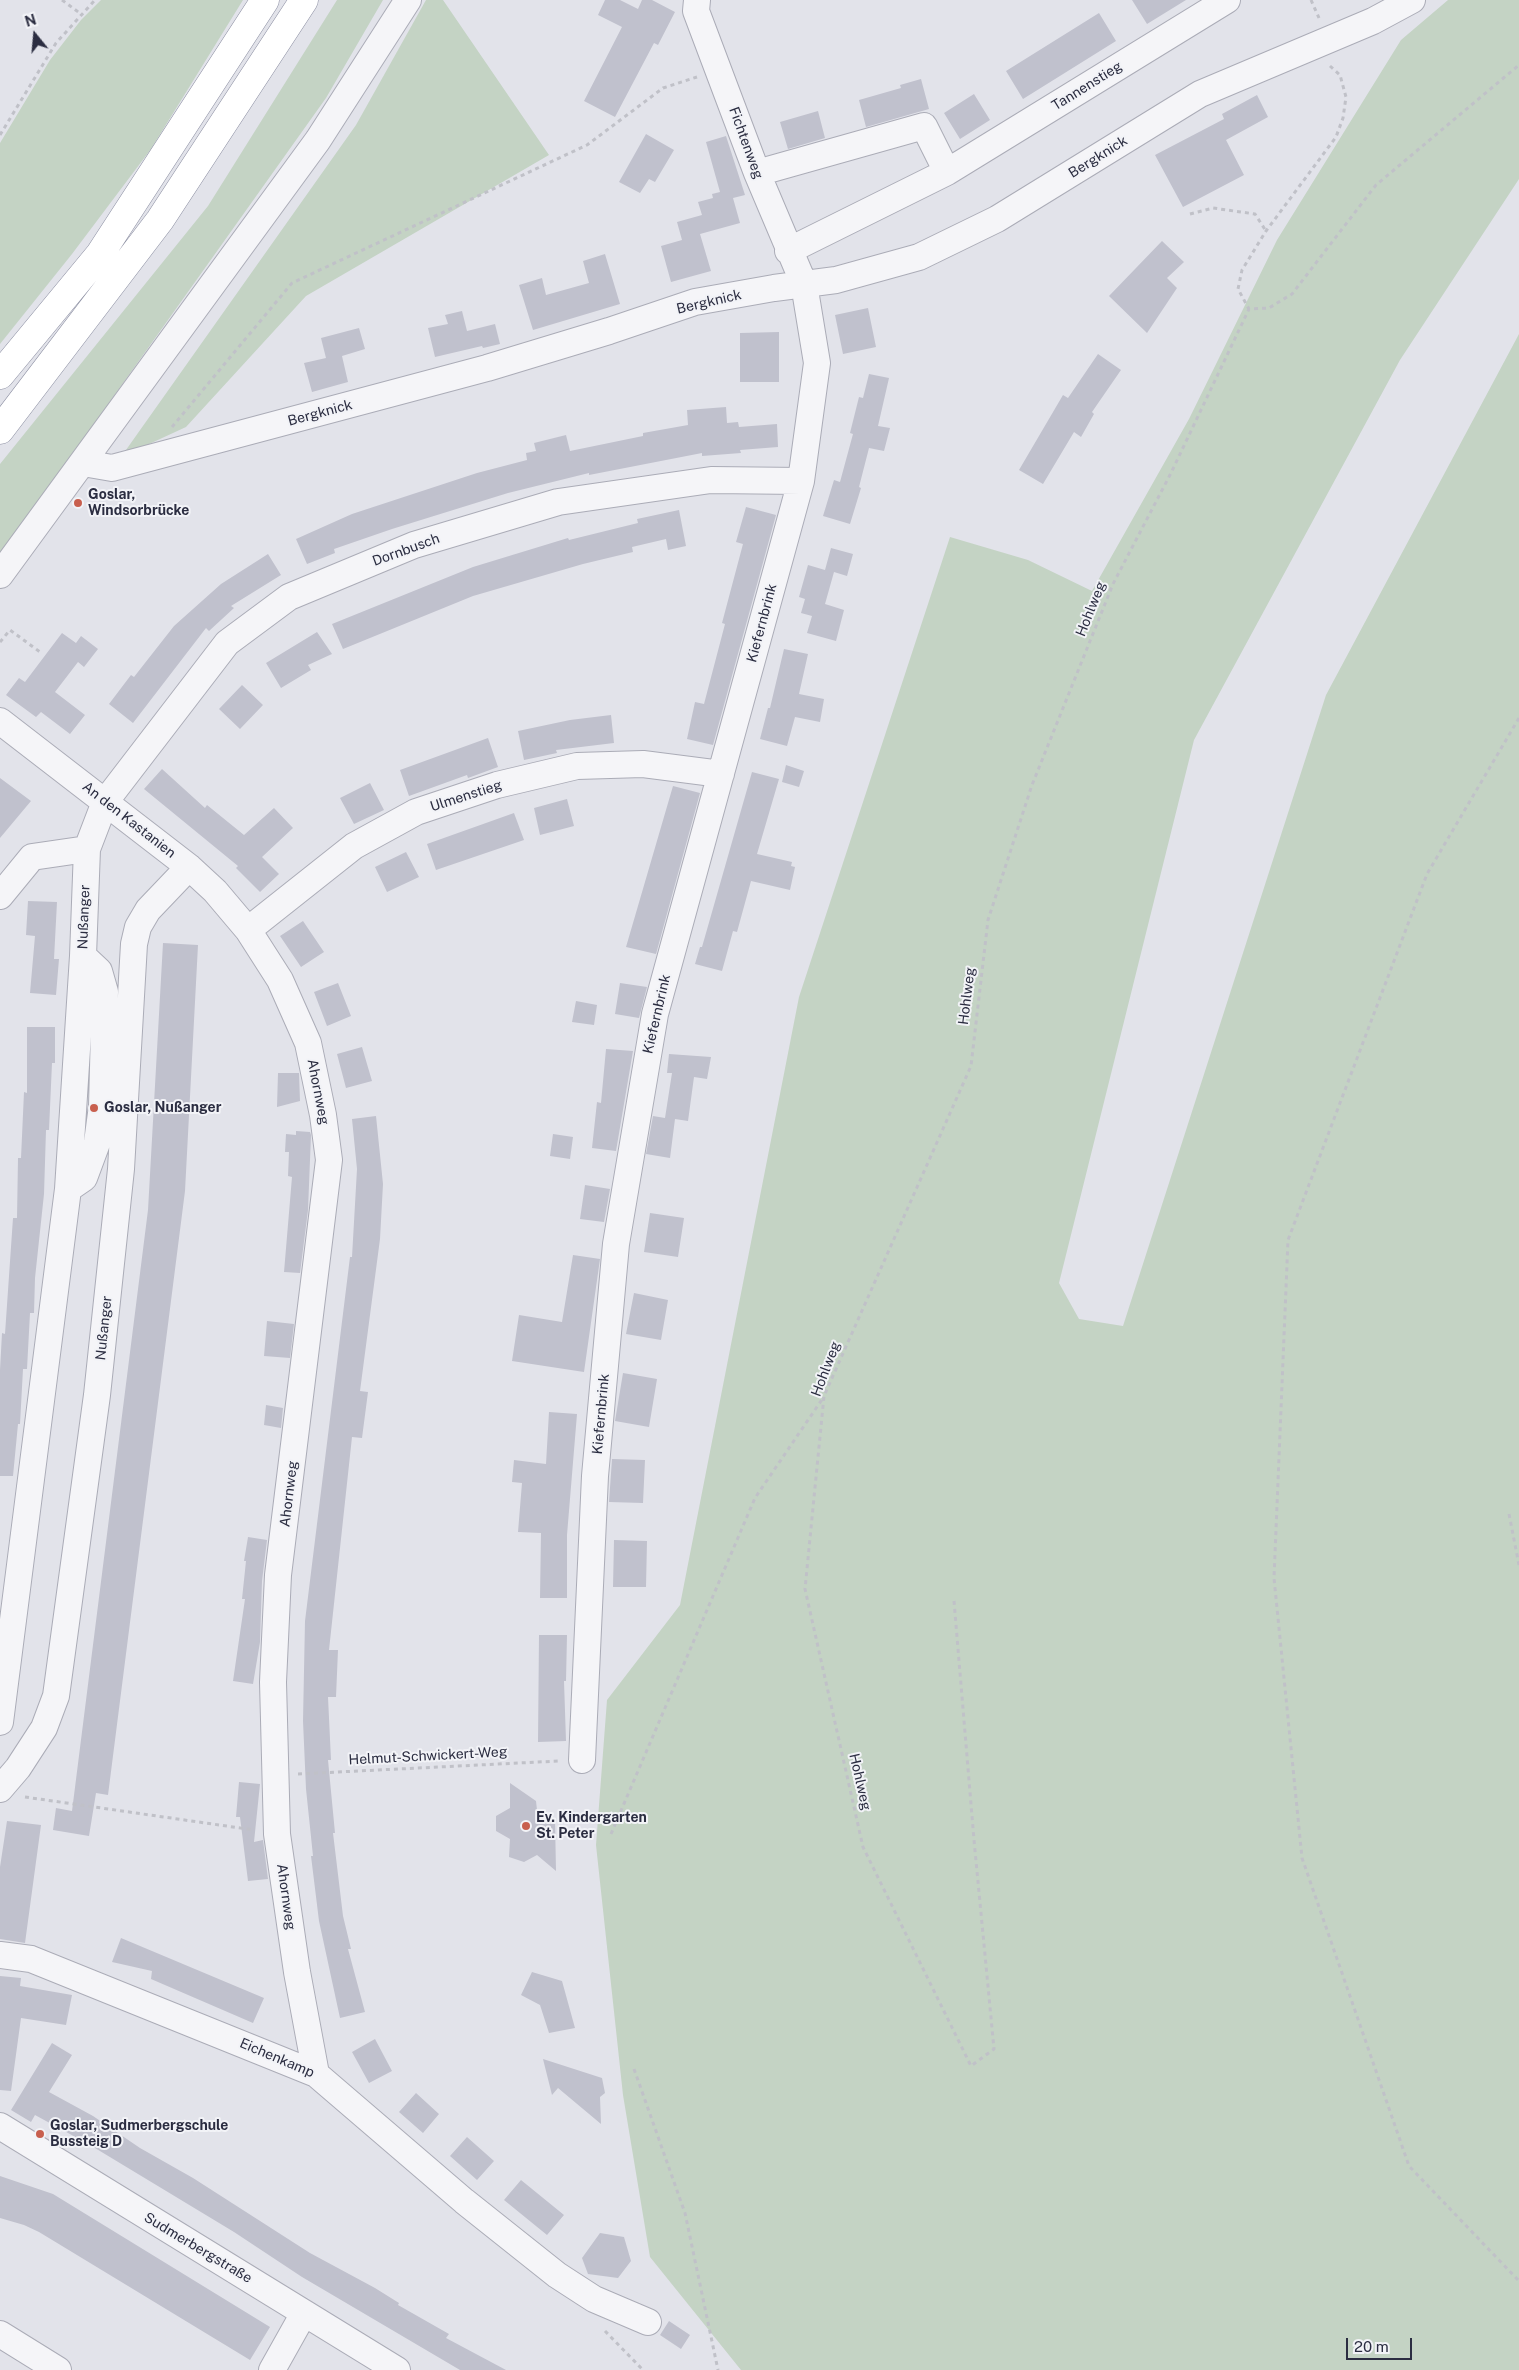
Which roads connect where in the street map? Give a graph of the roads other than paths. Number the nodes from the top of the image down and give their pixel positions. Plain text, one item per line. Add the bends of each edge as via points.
1 (265, 0) edge
2 (304, 0) edge
3 (408, 0) edge
4 (697, 0) edge
5 (1227, 0) edge
6 (1412, 0) edge
7 (947, 172) junction
8 (757, 173) junction
9 (788, 251) junction
10 (804, 284) junction
11 (0, 374) edge
12 (0, 430) edge
13 (83, 463) junction
14 (801, 481) junction
15 (0, 575) edge
16 (0, 721) edge
17 (720, 774) junction
18 (105, 802) junction
19 (86, 850) junction
20 (189, 867) junction
21 (0, 896) edge
22 (248, 930) junction
23 (0, 1722) edge
24 (582, 1760) road end
25 (9, 1792) edge
26 (0, 1955) edge
27 (316, 2074) junction
28 (0, 2126) edge
29 (304, 2313) junction
30 (648, 2322) dead end
31 (0, 2334) edge
32 (58, 2370) edge
33 (272, 2370) edge
34 (397, 2370) edge

1 - 11 highway via 100,254
2 - 12 highway via 160,220
3 - 13 street via 318,140
4 - 8 street, Fichtenweg via 696,10
5 - 7 street, Tannenstieg
6 - 10 street, Bergknick via 1200,94 997,219 919,257 836,280
7 - 8 street via 924,126
7 - 9 street, Tannenstieg
8 - 9 street, Fichtenweg
9 - 10 street, Fichtenweg
10 - 13 street, Bergknick via 695,302 487,368 112,468
10 - 14 street, Kiefernbrink via 817,362
13 - 15 street
14 - 17 street, Kiefernbrink
14 - 18 street, Dornbusch via 711,480 558,502 414,545 289,597 227,643
16 - 18 street, An den Kastanien
17 - 22 street, Ulmenstieg via 643,764 577,766 497,785 416,812 354,846
17 - 24 street, Kiefernbrink via 655,1014 616,1244 595,1476
18 - 19 street, Nußanger
18 - 20 street, An den Kastanien
19 - 21 street via 32,857
19 - 23 street, Nußanger via 83,956 68,1188
20 - 22 street, An den Kastanien via 215,891
20 - 25 street, Nußanger via 148,910 138,927 134,944 121,1169 97,1395 56,1696 44,1728 18,1768
22 - 27 street, Ahornweg via 280,980 308,1043 329,1160 278,1575 274,1682 278,1834 297,1972
26 - 27 street, Eichenkamp via 31,1959
27 - 30 street, Eichenkamp via 464,2201 557,2275 594,2300
28 - 29 street, Sudmerbergstraße
29 - 33 street
29 - 34 street, Sudmerbergstraße
31 - 32 street

